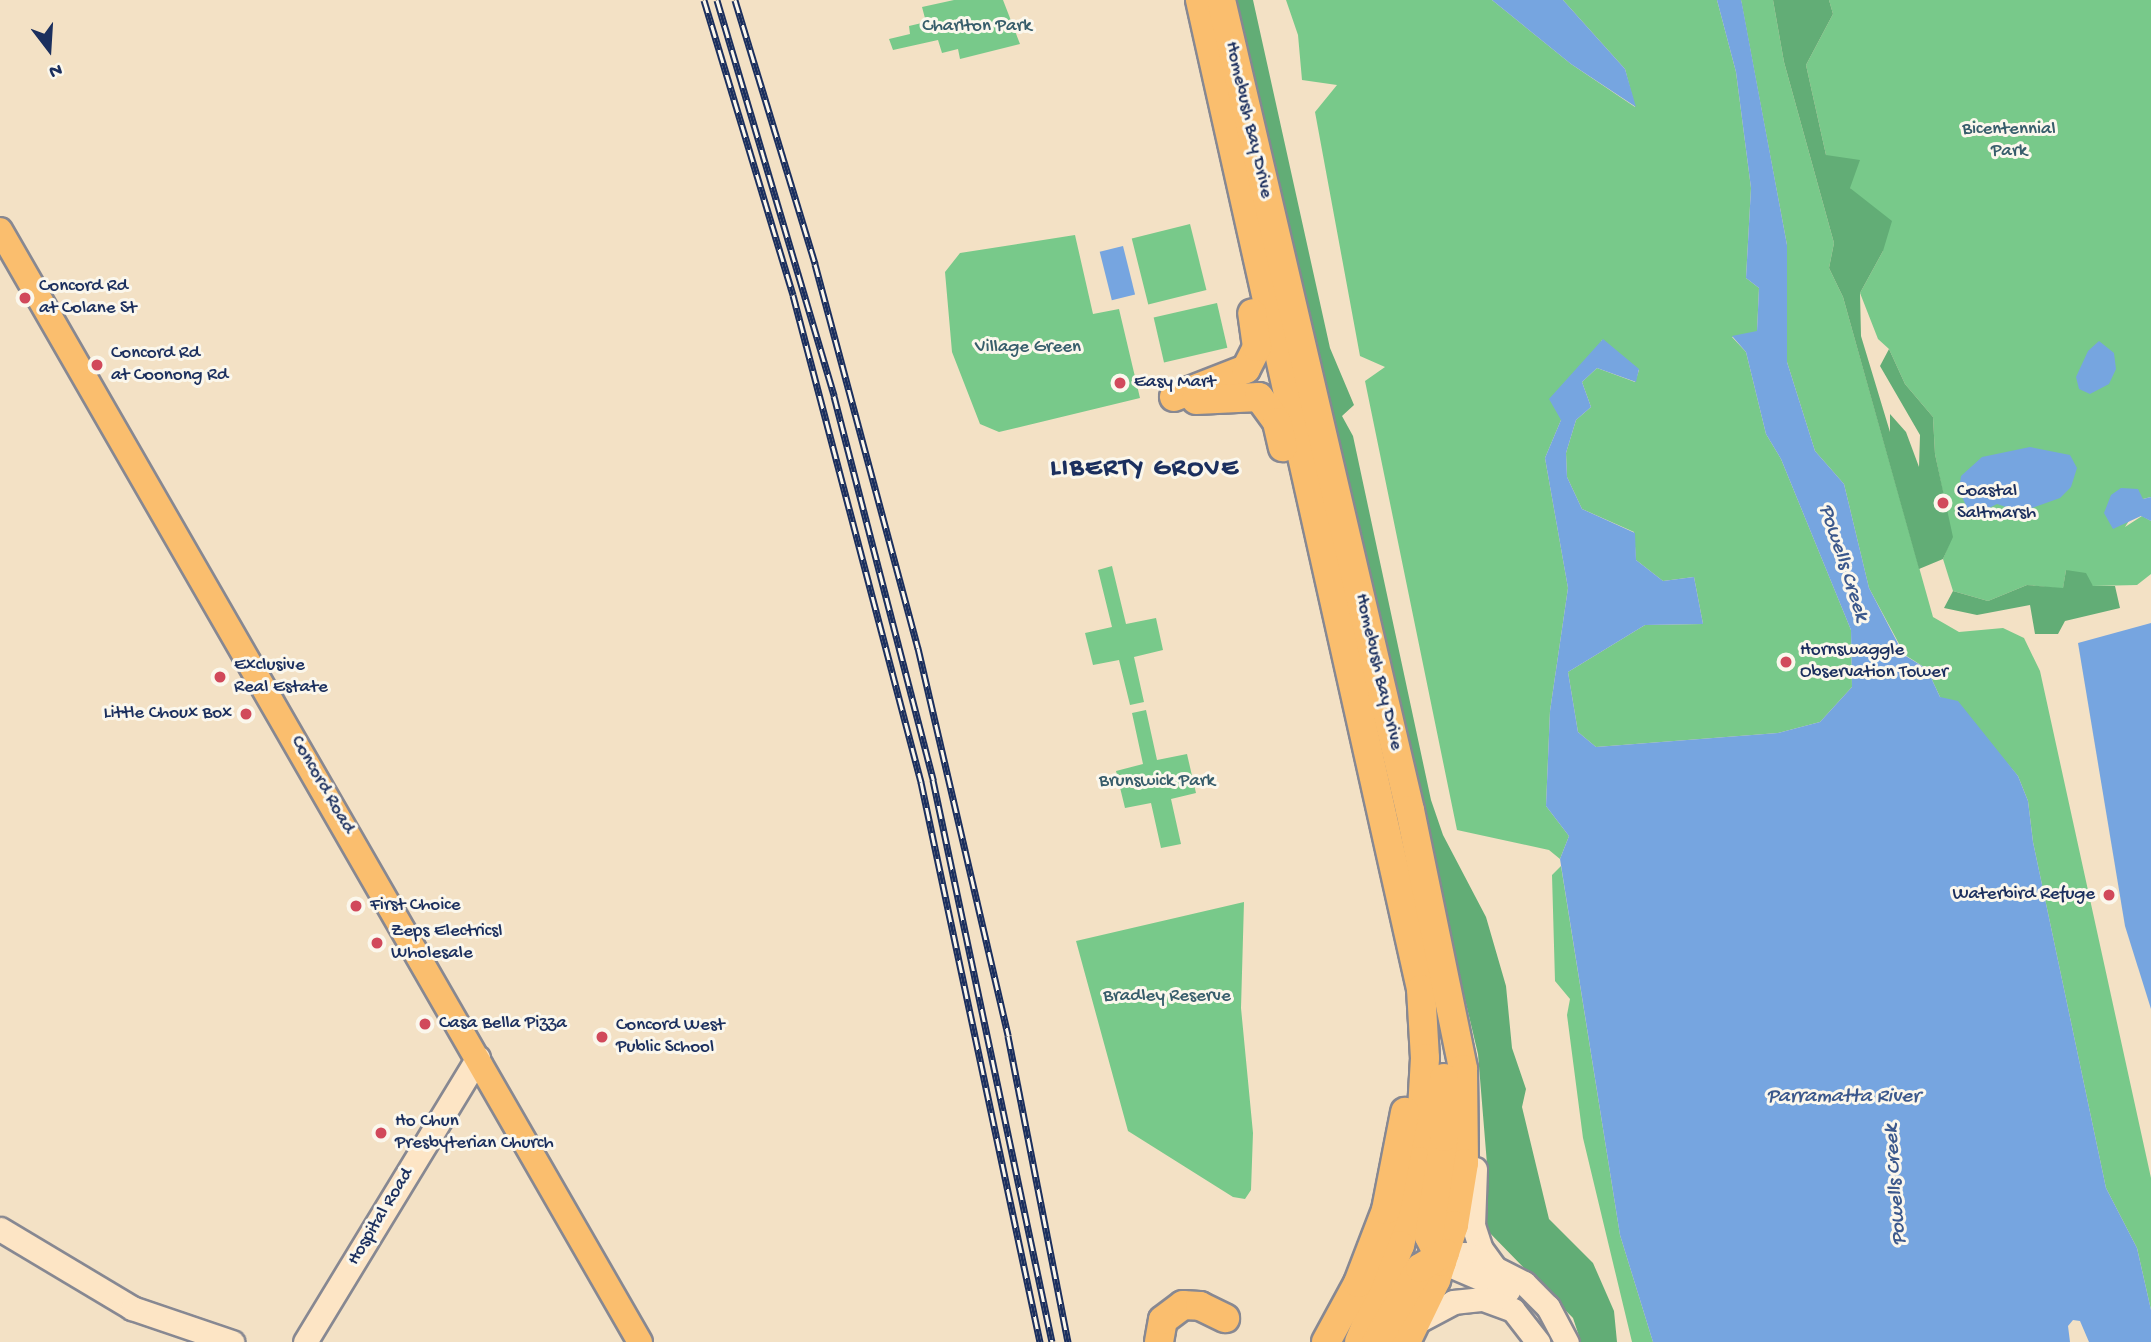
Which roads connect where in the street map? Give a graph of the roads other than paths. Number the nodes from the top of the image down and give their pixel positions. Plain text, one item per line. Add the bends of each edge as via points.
1 (1194, 0) edge
2 (1200, 0) edge
3 (1221, 0) edge
4 (0, 230) edge
5 (1366, 739) junction
6 (1396, 866) junction
7 (1414, 944) junction
8 (478, 1057) junction
9 (1462, 1069) junction
10 (0, 1229) edge
11 (1441, 1257) junction
12 (1494, 1267) junction
13 (1225, 1318) dead end
14 (1412, 1332) edge
15 (232, 1342) edge
16 (305, 1342) edge
17 (639, 1342) edge
18 (1159, 1342) edge
19 (1326, 1342) edge
20 (1359, 1342) edge
21 (1376, 1342) edge
22 (1538, 1342) edge
23 (1551, 1342) edge
24 (1567, 1342) edge

1 - 5 highway via 1258,347 1246,369 1175,399 1259,397 1277,422 1316,584
2 - 5 highway, Homebush Bay Drive
3 - 9 highway, Homebush Bay Drive via 1412,820
4 - 8 main road, Concord Road
5 - 6 highway, Homebush Bay Drive
6 - 7 highway, Homebush Bay Drive
6 - 19 highway via 1410,1016 1402,1144 1374,1244
7 - 11 highway via 1443,1064 1444,1137 1430,1229
7 - 20 highway, Homebush Bay Drive via 1425,1033 1419,1161 1400,1245
8 - 16 street, Hospital Road
8 - 17 main road, Concord Road
9 - 11 highway, Homebush Bay Drive via 1464,1163
9 - 12 street via 1475,1142 1472,1220 1478,1243
10 - 15 street via 132,1308
11 - 12 street via 1467,1254
11 - 14 highway, Homebush Bay Drive
11 - 21 highway via 1420,1268
11 - 23 street via 1517,1295 1538,1315
12 - 24 street via 1540,1297
13 - 18 highway via 1200,1306 1183,1305 1163,1320
14 - 22 street via 1453,1302 1483,1299 1513,1310

